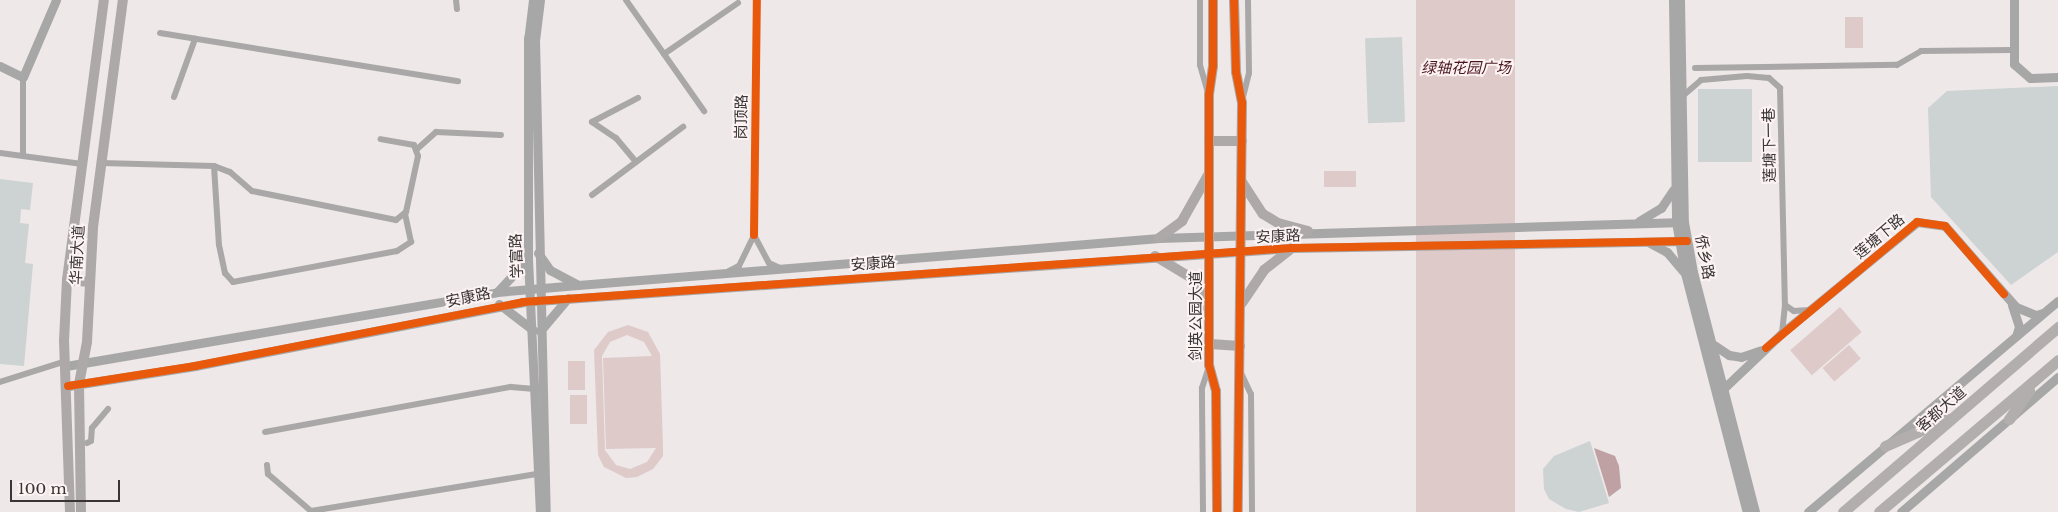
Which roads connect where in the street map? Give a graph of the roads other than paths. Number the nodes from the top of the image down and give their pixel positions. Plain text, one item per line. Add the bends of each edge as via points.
1 (56, 0) edge
2 (104, 0) edge
3 (123, 0) edge
4 (456, 0) edge
5 (533, 0) edge
6 (540, 0) edge
7 (626, 0) edge
8 (756, 0) edge
9 (1200, 0) edge
10 (1213, 0) edge
11 (1234, 0) edge
12 (1248, 0) edge
13 (1673, 0) edge
14 (1680, 0) edge
15 (2014, 0) edge
16 (738, 3) dead end
17 (457, 8) dead end
18 (160, 33) dead end
19 (195, 38) junction
20 (2012, 50) junction
21 (664, 54) junction
22 (0, 66) edge
23 (1694, 68) dead end
24 (23, 77) junction
25 (2058, 77) edge
26 (458, 81) dead end
27 (1686, 94) dead end
28 (1209, 95) junction
29 (174, 97) dead end
30 (638, 98) dead end
31 (1242, 104) junction
32 (704, 111) dead end
33 (682, 127) dead end
34 (501, 135) dead end
35 (381, 139) dead end
36 (1209, 141) junction
37 (1242, 141) junction
38 (416, 150) junction
39 (0, 153) edge
40 (23, 155) junction
41 (636, 162) junction
42 (101, 163) junction
43 (82, 164) junction
44 (214, 166) junction
45 (1210, 172) junction
46 (1242, 182) junction
47 (1673, 189) junction
48 (592, 195) dead end
49 (405, 214) junction
50 (1680, 222) junction
51 (1624, 223) junction
52 (1635, 223) junction
53 (1308, 231) junction
54 (1242, 234) junction
55 (754, 235) junction
56 (1210, 236) junction
57 (1159, 238) junction
58 (1645, 241) junction
59 (1683, 241) junction
60 (1624, 242) junction
61 (1292, 248) junction
62 (1242, 251) junction
63 (537, 253) junction
64 (1210, 253) junction
65 (1155, 256) junction
66 (528, 259) junction
67 (782, 268) junction
68 (726, 273) junction
69 (1685, 273) junction
70 (67, 280) junction
71 (90, 282) junction
72 (611, 282) junction
73 (578, 285) junction
74 (535, 289) junction
75 (497, 292) junction
76 (2004, 294) junction
77 (611, 295) junction
78 (568, 298) junction
79 (539, 300) junction
80 (2058, 301) edge
81 (498, 304) junction
82 (1241, 304) junction
83 (1785, 305) junction
84 (1815, 309) junction
85 (1210, 312) junction
86 (2043, 313) junction
87 (2058, 327) edge
88 (537, 331) junction
89 (1782, 333) junction
90 (2016, 336) junction
91 (1711, 343) junction
92 (1210, 344) junction
93 (1240, 346) junction
94 (1766, 348) junction
95 (2058, 360) edge
96 (66, 363) junction
97 (83, 364) junction
98 (1210, 365) junction
99 (1240, 370) junction
100 (2058, 377) edge
101 (2037, 378) junction
102 (0, 382) edge
103 (74, 385) junction
104 (1723, 388) junction
105 (536, 389) junction
106 (108, 409) dead end
107 (1958, 415) junction
108 (2008, 419) junction
109 (265, 432) dead end
110 (87, 442) dead end
111 (1885, 446) junction
112 (267, 465) dead end
113 (538, 474) junction
114 (70, 512) edge
115 (81, 512) edge
116 (540, 512) edge
117 (546, 512) edge
118 (1203, 512) edge
119 (1217, 512) edge
120 (1238, 512) edge
121 (1252, 512) edge
122 (1747, 512) edge
123 (1755, 512) edge
124 (1808, 512) edge
125 (1843, 512) edge
126 (1879, 512) edge
127 (1902, 512) edge

1 - 24 street
2 - 43 main road, 华南大道
3 - 42 main road, 华南大道
4 - 17 street
5 - 66 street, 学富路 via 528,38
6 - 63 street, 学富路 via 535,39
7 - 21 street
8 - 55 street, 岗顶路
9 - 28 street via 1200,65
10 - 28 main road, 剑英公园大道 via 1213,66
11 - 31 main road via 1236,72
12 - 31 street via 1249,74
13 - 47 street, 侨乡路
14 - 50 street, 侨乡路
15 - 20 street
16 - 21 street
18 - 19 street
19 - 26 street
19 - 29 street
20 - 23 street via 1922,51 1897,65
20 - 25 street via 2014,64 2030,78
21 - 32 street
22 - 24 street
24 - 40 street
27 - 83 street, 莲塘下一巷 via 1701,80 1747,76 1769,78 1780,88
28 - 36 main road, 剑英公园大道
30 - 41 street via 592,122 616,138
31 - 37 main road
33 - 41 street
34 - 38 street via 436,132
35 - 38 street via 414,146
36 - 37 main road
36 - 45 main road, 剑英公园大道
37 - 46 main road
38 - 49 street
39 - 40 street
40 - 43 street
41 - 48 street
42 - 44 street
42 - 71 main road, 华南大道
43 - 70 main road, 华南大道
44 - 49 street via 230,172 252,191 396,220
44 - 49 street via 219,245 225,273 233,282 397,251 411,242
45 - 56 main road, 剑英公园大道
45 - 57 main road via 1190,211
46 - 53 main road via 1263,214 1278,223
46 - 54 main road
47 - 50 street, 侨乡路
47 - 52 street via 1661,208
50 - 52 street, 安康路
50 - 59 street, 侨乡路
51 - 52 street, 安康路
51 - 53 street, 安康路
51 - 60 street
53 - 54 street, 安康路
54 - 56 street, 安康路
54 - 62 main road
55 - 67 street via 769,263
55 - 68 street via 739,266
56 - 57 street, 安康路
56 - 64 main road, 剑英公园大道
57 - 67 street, 安康路
58 - 59 street, 安康路
58 - 60 street, 安康路
58 - 69 street via 1667,252
59 - 69 street, 侨乡路
59 - 91 street, 侨乡路
60 - 61 street, 安康路
61 - 62 street, 安康路
61 - 82 main road via 1264,270
62 - 64 street, 安康路
62 - 82 main road
63 - 73 street via 550,270
63 - 74 street, 学富路
64 - 65 street, 安康路
64 - 85 main road, 剑英公园大道
65 - 77 street, 安康路
65 - 85 main road via 1194,280
66 - 74 street, 学富路
66 - 75 street
67 - 68 street, 安康路
68 - 72 street, 安康路
69 - 122 street, 侨乡路
70 - 71 main road
70 - 96 main road, 华南大道
71 - 97 main road, 华南大道
72 - 73 street, 安康路
72 - 77 street
73 - 74 street, 安康路
74 - 75 street, 安康路
74 - 79 street, 学富路
74 - 88 street, 学富路
75 - 97 street, 安康路
76 - 84 street, 莲塘下路 via 1945,226 1926,221 1907,230
76 - 86 street via 2026,312
76 - 90 street via 2017,315
77 - 78 street, 安康路
78 - 79 street, 安康路
78 - 88 street
79 - 81 street, 安康路
79 - 88 street, 学富路
80 - 86 street
81 - 88 street
81 - 103 street, 安康路 via 195,366
82 - 93 main road
83 - 84 street via 1794,311
83 - 89 street, 莲塘下一巷
84 - 89 street, 莲塘下路
85 - 92 main road, 剑英公园大道
86 - 90 street
87 - 107 highway, 客都大道
88 - 105 street, 学富路
88 - 117 street, 学富路
89 - 94 street, 莲塘下路
90 - 111 street
91 - 94 street via 1729,355 1740,356
91 - 104 street, 侨乡路
92 - 93 main road
92 - 98 main road, 剑英公园大道
93 - 99 main road
94 - 104 street, 莲塘下路
95 - 101 highway
96 - 97 street, 安康路
96 - 102 street
96 - 103 main road, 华南大道
97 - 103 main road, 华南大道
98 - 118 street via 1202,388
98 - 119 main road, 剑英公园大道 via 1216,392
99 - 120 main road
99 - 121 street via 1251,394
100 - 108 street
101 - 108 highway
101 - 126 highway
103 - 114 main road, 华南大道
103 - 115 main road, 华南大道
104 - 123 street, 侨乡路
105 - 109 street via 510,387
105 - 113 street, 学富路
106 - 110 street via 92,428 91,441
107 - 111 highway
107 - 125 highway, 客都大道
108 - 127 street
111 - 124 street
112 - 113 street via 268,474 311,511
113 - 116 street, 学富路

